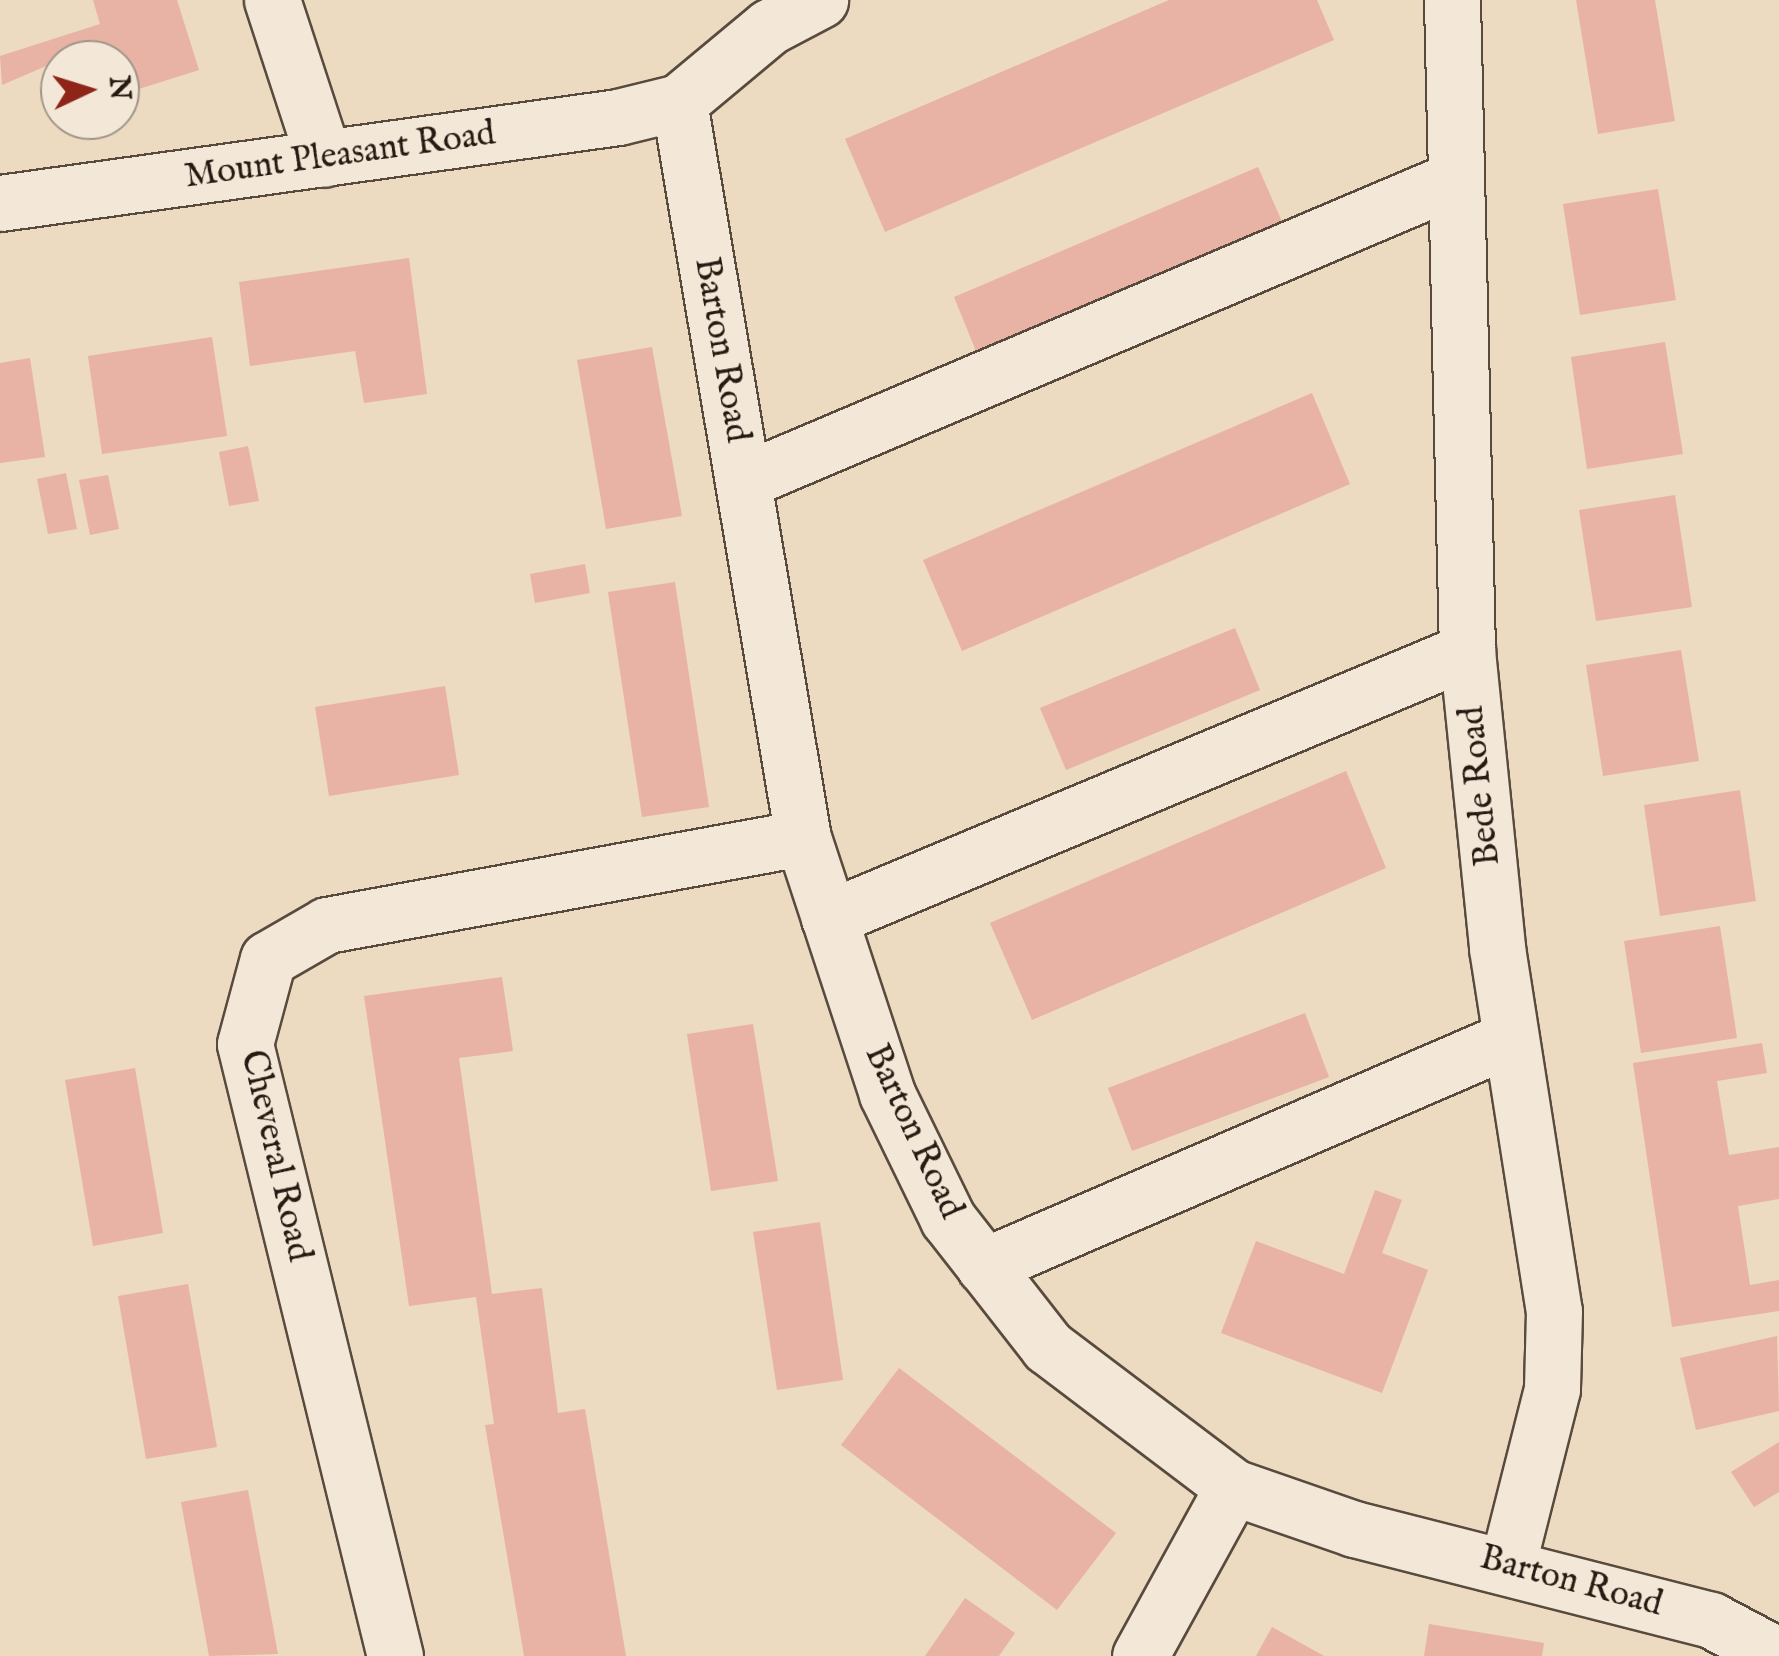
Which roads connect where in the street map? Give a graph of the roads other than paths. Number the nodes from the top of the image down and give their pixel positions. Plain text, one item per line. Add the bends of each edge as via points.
1 (272, 0) edge
2 (820, 0) edge
3 (1452, 0) edge
4 (678, 102) junction
5 (324, 159) junction
6 (1456, 180) junction
7 (0, 203) edge
8 (744, 481) junction
9 (1467, 651) junction
10 (803, 838) junction
11 (829, 918) junction
12 (1509, 1039) junction
13 (984, 1266) junction
14 (1233, 1487) junction
15 (1508, 1562) junction
16 (394, 1656) edge
17 (1140, 1656) edge
18 (1779, 1656) edge

1 - 5 street
2 - 4 street via 769,27
3 - 6 street, Bede Road
4 - 5 street, Mount Pleasant Road
4 - 8 street, Barton Road
5 - 7 street, Mount Pleasant Road
6 - 8 street
6 - 9 street, Bede Road
8 - 10 street, Barton Road
9 - 11 street
9 - 12 street, Bede Road
10 - 11 street, Barton Road
10 - 16 street, Cheveral Road via 327,925 268,959 245,1044
11 - 13 street, Barton Road via 887,1094 948,1219
12 - 13 street
12 - 15 street, Bede Road via 1554,1311 1552,1389
13 - 14 street, Barton Road via 1048,1347
14 - 15 street, Barton Road via 1354,1528
14 - 17 street
15 - 18 street, Barton Road via 1711,1620

